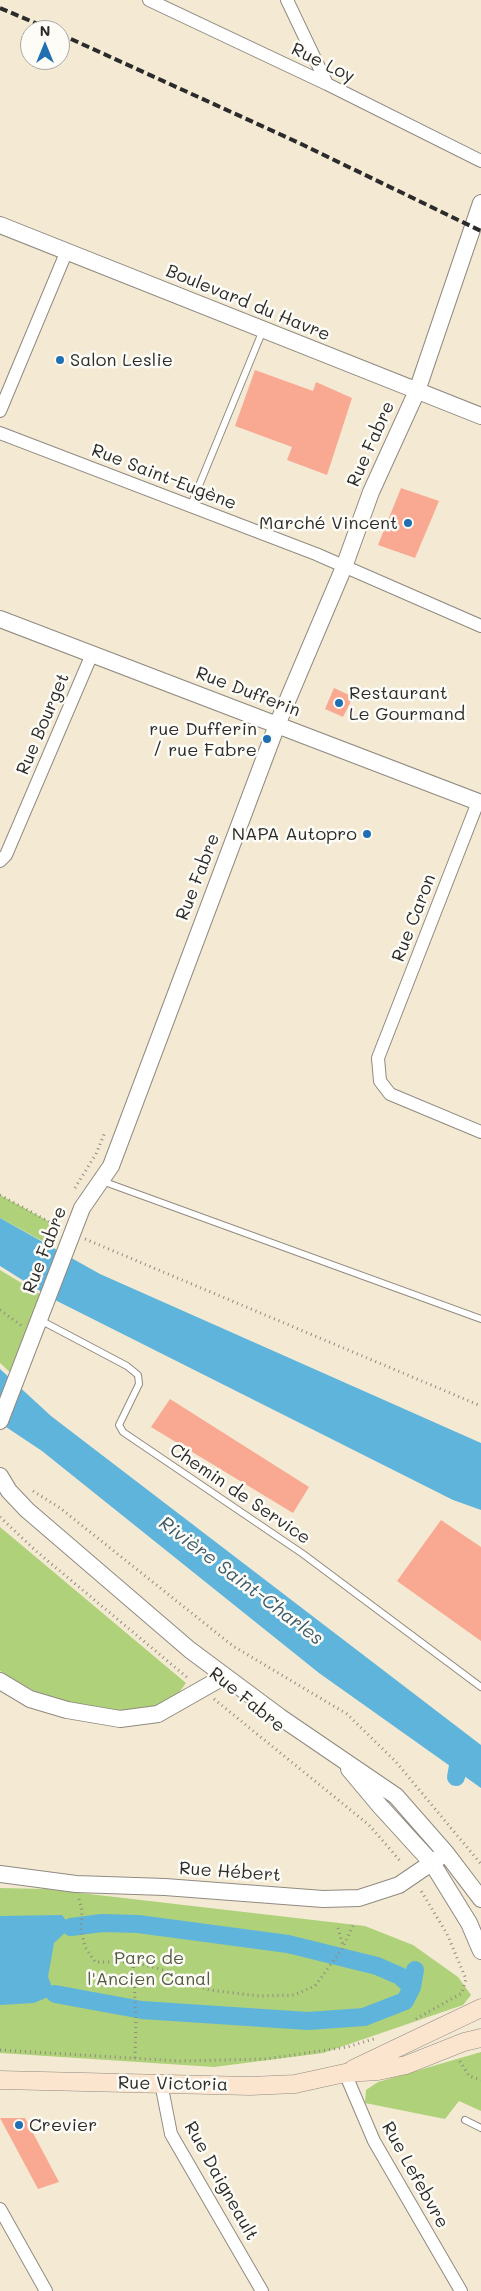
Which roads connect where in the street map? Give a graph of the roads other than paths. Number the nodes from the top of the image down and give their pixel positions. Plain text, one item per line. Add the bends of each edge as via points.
1 (149, 0) edge
2 (287, 0) edge
3 (327, 84) junction
4 (481, 161) edge
5 (481, 203) edge
6 (0, 225) edge
7 (66, 253) junction
8 (263, 330) junction
9 (417, 391) junction
10 (0, 411) edge
11 (481, 416) edge
12 (0, 433) edge
13 (191, 505) junction
14 (344, 568) junction
15 (0, 619) edge
16 (481, 626) edge
17 (92, 654) junction
18 (277, 725) junction
19 (480, 803) edge
20 (0, 861) edge
21 (481, 1132) edge
22 (101, 1181) junction
23 (481, 1319) edge
24 (40, 1320) junction
25 (0, 1421) edge
26 (0, 1476) edge
27 (225, 1676) junction
28 (0, 1681) edge
29 (481, 1687) edge
30 (439, 1858) junction
31 (0, 1874) edge
32 (481, 1899) edge
33 (481, 1951) edge
34 (481, 2008) edge
35 (481, 2038) edge
36 (345, 2073) junction
37 (0, 2080) edge
38 (161, 2083) junction
39 (465, 2120) dead end
40 (481, 2128) edge
41 (0, 2209) edge
42 (46, 2291) edge
43 (262, 2291) edge
44 (460, 2291) edge

1 - 3 street, Rue Loy
2 - 3 street
3 - 4 street, Rue Loy
5 - 9 street, Rue Fabre
6 - 7 street, Boulevard du Havre
7 - 8 street, Boulevard du Havre
7 - 10 street
8 - 9 street, Boulevard du Havre
8 - 13 lane
9 - 11 street, Boulevard du Havre
9 - 14 street, Rue Fabre via 371,492
12 - 13 street, Rue Saint-Eugène
13 - 14 street, Rue Saint-Eugène
14 - 16 street, Rue Saint-Eugène
14 - 18 street, Rue Fabre
15 - 17 street, Rue Dufferin
17 - 18 street, Rue Dufferin
17 - 20 street, Rue Bourget via 6,855
18 - 19 street, Rue Dufferin
18 - 22 street, Rue Fabre via 111,1166
19 - 21 street, Rue Caron via 378,1058 380,1081 390,1094
22 - 23 lane
22 - 24 street, Rue Fabre via 82,1208
24 - 25 street, Rue Fabre
24 - 29 lane, Chemin de Service via 138,1375 139,1384 119,1425 123,1432 303,1554
26 - 27 street, Rue Fabre via 27,1510 190,1650
27 - 28 street via 158,1714 120,1719 67,1710 30,1699
27 - 30 street, Rue Fabre via 343,1761 380,1806
30 - 31 street, Rue Hébert via 399,1885 359,1898 323,1899 76,1884
30 - 32 street, Rue Fabre
30 - 33 street, Rue Fabre
34 - 36 main road, Rue Victoria
35 - 36 main road, Rue Victoria via 406,2064 378,2071
36 - 38 main road, Rue Victoria via 295,2084
36 - 44 street, Rue Lefebvre via 374,2141
37 - 38 main road, Rue Victoria
38 - 43 street, Rue Daigneault via 171,2134
39 - 40 lane
41 - 42 street

